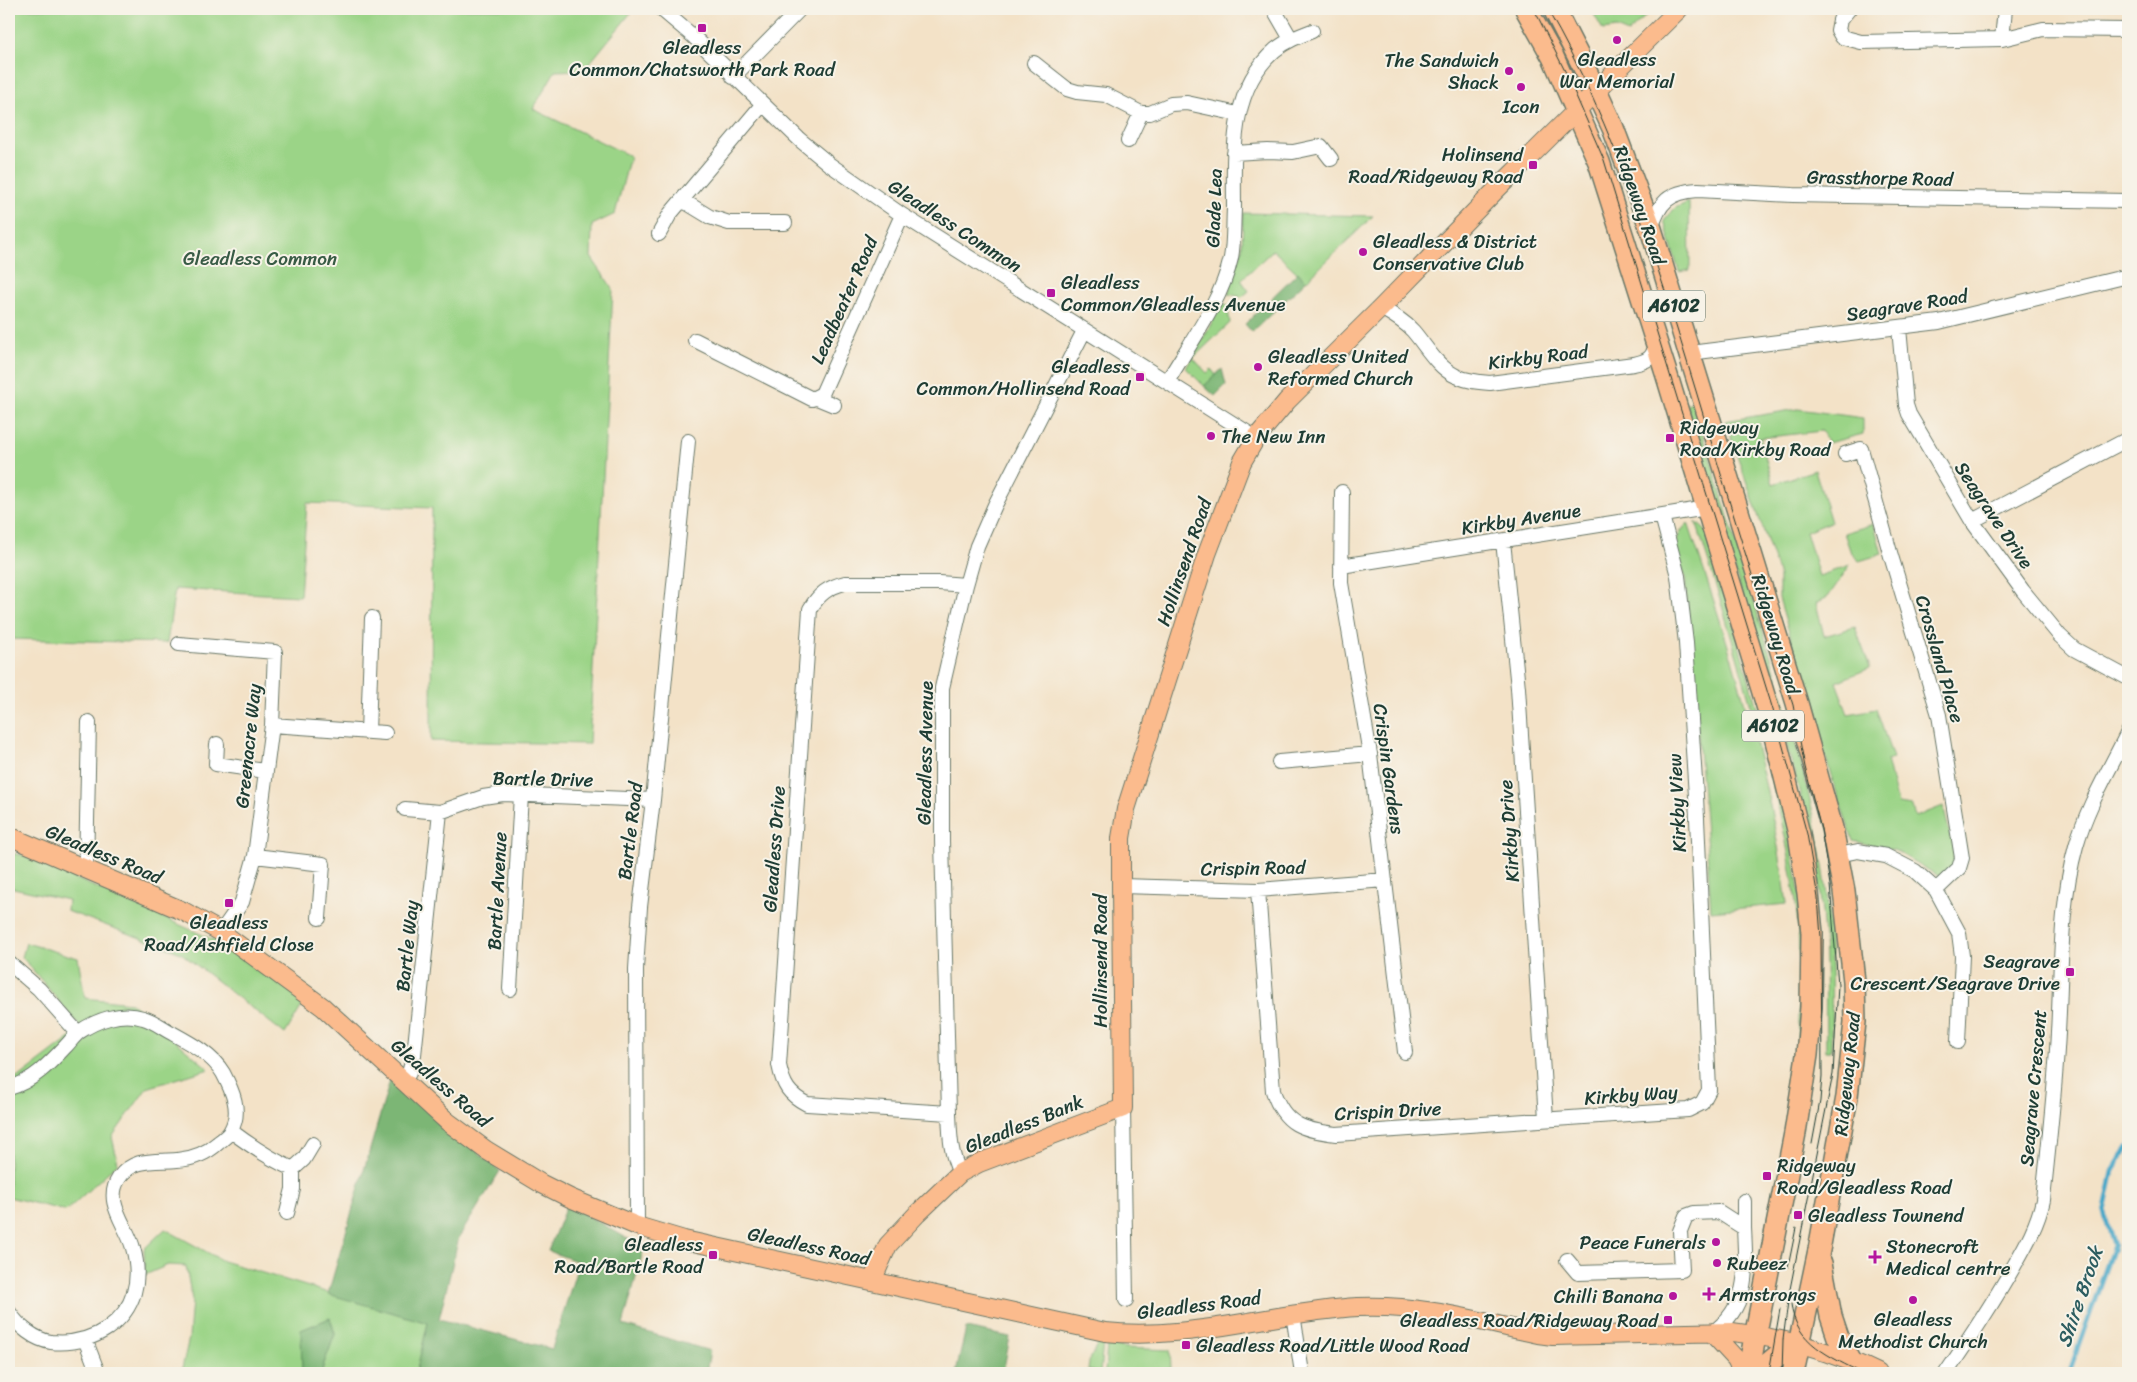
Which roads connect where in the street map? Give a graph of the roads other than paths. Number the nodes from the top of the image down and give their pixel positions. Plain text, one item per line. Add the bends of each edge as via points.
1 (661, 9) edge
2 (800, 9) edge
3 (1526, 9) edge
4 (1554, 9) edge
5 (1679, 9) edge
6 (1849, 9) edge
7 (2005, 9) edge
8 (1276, 13) dead end
9 (2128, 30) edge
10 (1312, 31) dead end
11 (1291, 39) junction
12 (2002, 39) junction
13 (1034, 63) dead end
14 (733, 77) junction
15 (1596, 91) junction
16 (762, 105) junction
17 (1577, 109) junction
18 (1141, 113) junction
19 (1238, 114) junction
20 (1128, 141) dead end
21 (1234, 153) junction
22 (1331, 159) dead end
23 (682, 200) junction
24 (2128, 201) edge
25 (902, 216) junction
26 (785, 223) dead end
27 (1651, 229) junction
28 (659, 234) dead end
29 (2128, 276) edge
30 (1381, 308) junction
31 (1899, 328) junction
32 (1084, 331) junction
33 (695, 340) dead end
34 (1656, 344) junction
35 (1690, 353) junction
36 (1167, 382) junction
37 (817, 398) junction
38 (834, 406) dead end
39 (1256, 438) junction
40 (2128, 439) edge
41 (688, 441) dead end
42 (1844, 454) dead end
43 (1342, 492) dead end
44 (1707, 508) junction
45 (1662, 516) junction
46 (1972, 521) junction
47 (1503, 541) junction
48 (1341, 566) junction
49 (966, 585) junction
50 (372, 618) dead end
51 (179, 644) dead end
52 (2128, 678) edge
53 (89, 722) dead end
54 (272, 725) junction
55 (368, 732) junction
56 (2128, 732) edge
57 (385, 733) dead end
58 (218, 744) dead end
59 (1370, 754) junction
60 (1279, 762) dead end
61 (265, 771) junction
62 (522, 795) junction
63 (654, 800) junction
64 (405, 808) dead end
65 (440, 812) junction
66 (9, 836) edge
67 (1838, 855) junction
68 (255, 856) junction
69 (86, 870) junction
70 (1385, 880) junction
71 (1121, 886) junction
72 (1258, 890) junction
73 (1936, 890) junction
74 (319, 918) dead end
75 (221, 932) junction
76 (9, 963) edge
77 (510, 989) dead end
78 (78, 1033) junction
79 (1958, 1042) dead end
80 (1405, 1052) dead end
81 (403, 1081) junction
82 (9, 1088) edge
83 (1709, 1090) joint
84 (1123, 1108) junction
85 (949, 1113) junction
86 (1546, 1120) junction
87 (231, 1130) junction
88 (313, 1144) dead end
89 (293, 1169) junction
90 (960, 1173) junction
91 (1744, 1201) dead end
92 (287, 1213) dead end
93 (637, 1226) junction
94 (1744, 1228) junction
95 (1819, 1250) junction
96 (1567, 1260) dead end
97 (872, 1281) junction
98 (1126, 1300) dead end
99 (9, 1312) edge
100 (1293, 1314) junction
101 (1712, 1333) junction
102 (1755, 1335) junction
103 (85, 1339) junction
104 (1799, 1344) junction
105 (1850, 1360) junction
106 (98, 1373) edge
107 (1302, 1373) edge
108 (1743, 1373) edge
109 (1748, 1373) edge
110 (1757, 1373) edge
111 (1793, 1373) edge
112 (1878, 1373) edge
113 (1946, 1373) edge

1 - 14 street, Gleadless Common
2 - 14 street
3 - 17 highway, Ridgeway Road / A6102
4 - 15 highway, Ridgeway Road / A6102
5 - 15 main road, Hollinsend Road
6 - 12 street via 1840,20 1838,30 1842,37 1855,41
7 - 12 street
8 - 11 street
9 - 12 street via 2043,29
10 - 11 street, Glade Lea
11 - 19 street, Glade Lea via 1262,63 1244,94
13 - 18 street via 1067,89 1106,95
14 - 16 street, Gleadless Common
15 - 17 main road, Hollinsend Road
15 - 27 highway, Ridgeway Road / A6102
16 - 23 street
16 - 25 street, Gleadless Common via 828,164
17 - 30 main road, Hollinsend Road
17 - 34 highway, Ridgeway Road / A6102 via 1602,170
18 - 19 street via 1187,103
18 - 20 street
19 - 21 street, Glade Lea
21 - 22 street via 1293,152 1321,146
21 - 36 street, Glade Lea via 1231,258 1213,306
23 - 26 street via 710,218 729,223
23 - 28 street
24 - 27 street, Grassthorpe Road via 1686,191 1666,200 1658,210
25 - 32 street, Gleadless Common
25 - 37 street, Leadbeater Road via 822,394
27 - 35 highway, Ridgeway Road / A6102
29 - 31 street, Seagrave Road via 1939,322
30 - 34 street, Kirkby Road via 1412,330 1442,367 1454,376 1470,381 1490,383 1647,361 1654,354
30 - 39 main road, Hollinsend Road via 1287,401
31 - 35 street, Seagrave Road
31 - 46 street, Seagrave Drive via 1909,414
32 - 36 street, Gleadless Common
32 - 49 street, Gleadless Avenue via 995,505 977,546
33 - 37 street
34 - 44 highway, Ridgeway Road / A6102
35 - 67 highway, Ridgeway Road / A6102 via 1797,703
36 - 39 street, Gleadless Common
37 - 38 street
39 - 71 main road, Hollinsend Road via 1242,462 1207,554 1126,808 1121,838
40 - 46 street
41 - 63 street, Bartle Road
42 - 73 street, Crossland Place via 1862,450 1939,716 1962,858 1959,868
43 - 48 street, Crispin Gardens
44 - 45 street, Kirkby Avenue
44 - 102 highway, Ridgeway Road / A6102 via 1786,773 1799,834 1812,933 1811,1007 1801,1100
45 - 47 street, Kirkby Avenue
45 - 83 street, Kirkby View via 1678,576 1686,643
46 - 52 street, Seagrave Drive via 2060,636 2074,649
47 - 48 street, Kirkby Avenue
47 - 86 street, Kirkby Drive via 1518,688
48 - 59 street, Crispin Gardens via 1343,599
49 - 85 street, Gleadless Avenue via 946,665 941,717
49 - 85 street, Gleadless Drive via 845,583 824,591 810,609 779,1065 786,1089 807,1104
50 - 55 street
51 - 54 street, Greenacre Way via 275,652
53 - 69 street
54 - 55 street
54 - 61 street, Greenacre Way
55 - 57 street
56 - 113 street, Seagrave Crescent via 2076,845 2061,970 2056,1059 2040,1215 1991,1307
58 - 61 street via 216,764
59 - 60 street
59 - 70 street, Crispin Gardens
61 - 68 street, Greenacre Way
62 - 63 street, Bartle Drive
62 - 65 street, Bartle Drive via 483,797
62 - 77 street, Bartle Avenue
63 - 93 street, Bartle Road via 640,907 636,969
64 - 65 street, Bartle Drive
65 - 81 street, Bartle Way via 414,1055 410,1073
66 - 69 main road, Gleadless Road
67 - 73 street via 1858,851 1886,856 1915,871
67 - 95 highway, Ridgeway Road / A6102 via 1850,935 1854,1022 1847,1097
68 - 74 street via 322,864
68 - 75 street, Greenacre Way via 242,902
69 - 75 main road, Gleadless Road
70 - 72 street, Crispin Road
70 - 80 street, Crispin Gardens
71 - 72 street, Crispin Road
71 - 84 main road, Hollinsend Road
72 - 86 street, Crispin Drive via 1272,1090 1286,1116 1299,1126 1336,1134
73 - 79 street via 1959,933 1962,956
75 - 81 main road, Gleadless Road via 323,1007
76 - 78 street via 39,989
78 - 82 street via 30,1079
78 - 87 street via 112,1016 130,1015 145,1018 185,1040 210,1057 230,1086 236,1102 236,1117
81 - 93 main road, Gleadless Road via 448,1122 486,1150 556,1191
83 - 86 street, Kirkby Way via 1702,1103 1688,1110
84 - 90 main road, Gleadless Bank
84 - 98 street, Hollinsend Road
85 - 90 street, Gleadless Avenue via 951,1147
87 - 89 street via 255,1149
87 - 103 street via 207,1152 179,1160 144,1161 130,1167 114,1185 116,1210 133,1248 137,1279 135,1294 118,1321
88 - 89 street
89 - 92 street via 293,1189
90 - 97 main road, Gleadless Bank via 888,1245
91 - 94 street
93 - 97 main road, Gleadless Road via 692,1242
94 - 96 street via 1719,1212 1686,1216 1680,1231 1682,1270 1578,1273
94 - 101 street via 1746,1272 1742,1289 1730,1318
95 - 104 highway, Ridgeway Road / A6102
95 - 105 highway via 1831,1316
97 - 100 main road, Gleadless Road via 1070,1325 1130,1335 1206,1329
99 - 103 street via 40,1340 61,1343
100 - 101 main road, Gleadless Road via 1360,1307 1390,1308 1436,1311 1553,1336
100 - 107 street
101 - 102 main road, Gleadless Road
101 - 108 main road via 1736,1359
102 - 104 main road, Gleadless Road
102 - 109 highway, Ridgeway Road / A6102
103 - 106 street
104 - 105 main road, Gleadless Road
104 - 110 highway via 1782,1352
104 - 111 highway, Ridgeway Road / A6102
105 - 112 main road, Gleadless Road

